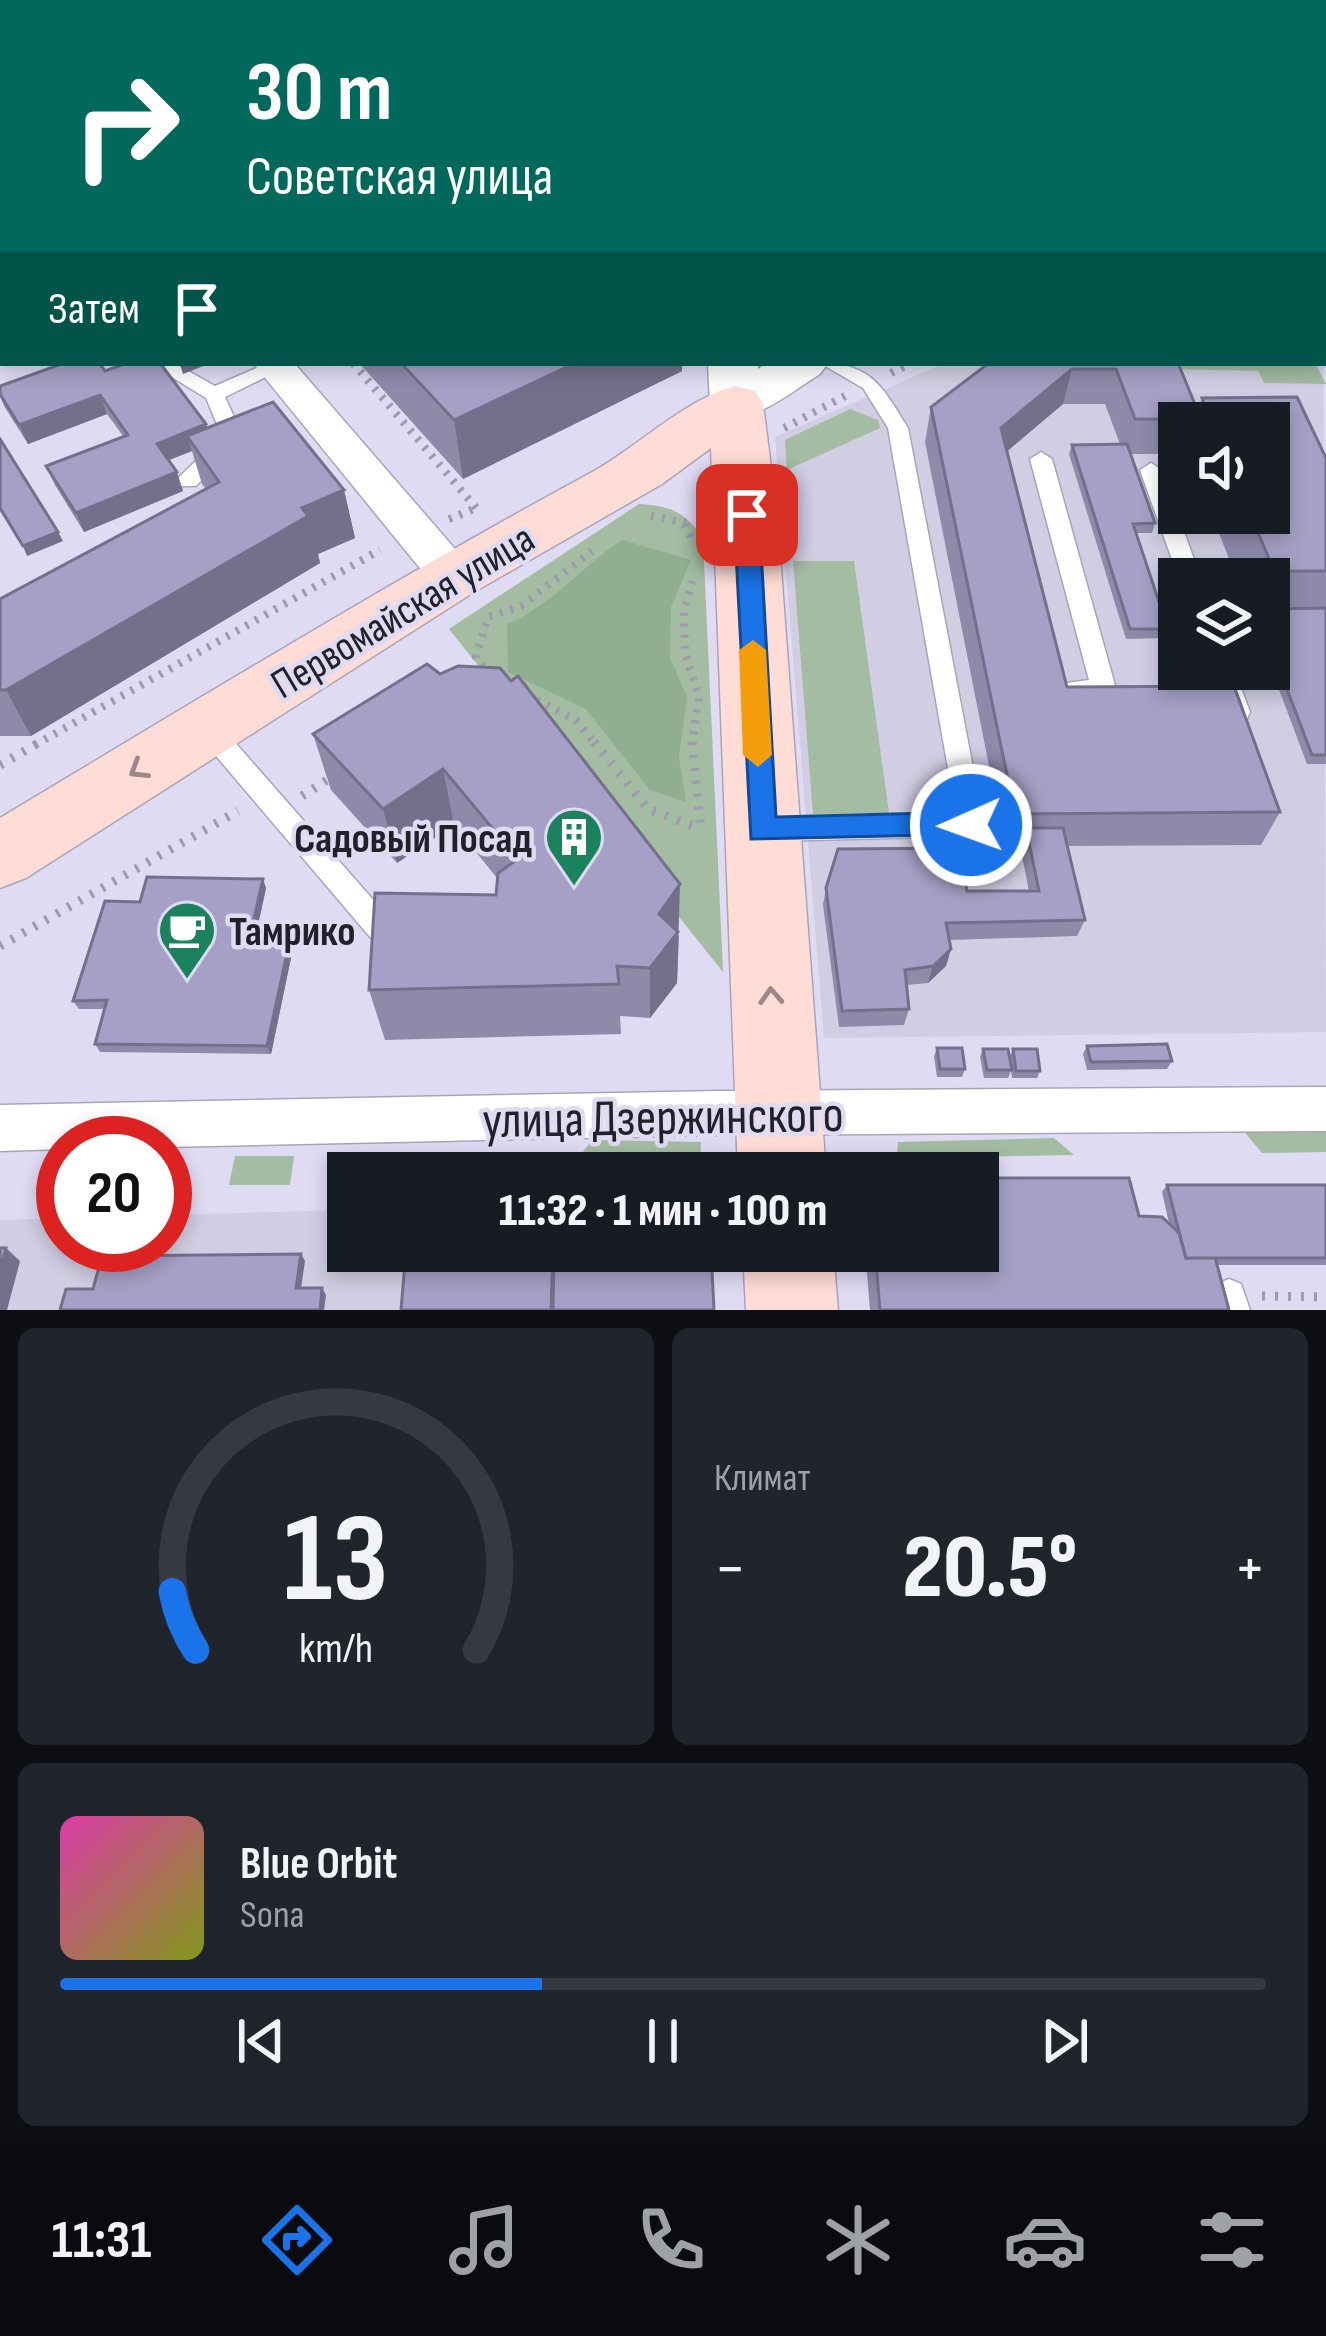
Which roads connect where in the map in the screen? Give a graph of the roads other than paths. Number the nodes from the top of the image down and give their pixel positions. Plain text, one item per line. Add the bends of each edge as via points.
1 (149, 366) edge
2 (272, 366) edge
3 (275, 366) edge
4 (793, 366) edge
5 (836, 366) edge
6 (734, 383) edge
7 (214, 394) junction
8 (1041, 459) dead end
9 (1151, 470) dead end
10 (199, 493) edge
11 (640, 496) junction
12 (710, 532) junction
13 (432, 555) junction
14 (1182, 558) edge
15 (1047, 690) edge
16 (1230, 690) edge
17 (206, 728) junction
18 (1251, 747) edge
19 (722, 836) junction
20 (0, 856) edge
21 (380, 928) edge
22 (1326, 1109) edge
23 (0, 1128) edge
24 (779, 1143) edge
25 (789, 1272) edge
26 (792, 1310) edge

1 - 7 lane
2 - 7 lane
3 - 13 street via 325,441
4 - 6 street, Первомайская улица
5 - 19 lane via 870,384 898,428 961,689 971,825
6 - 11 main road, Первомайская улица
6 - 12 main road
7 - 10 lane via 233,436
8 - 15 lane via 1104,689
9 - 14 lane
11 - 12 main road via 693,480 723,495
11 - 13 main road, Первомайская улица
12 - 19 main road
13 - 17 main road, Первомайская улица
16 - 18 lane
17 -> 20 main road, Первомайская улица
17 - 21 lane
24 -> 19 main road
22 - 24 street, улица Дзержинского
23 - 24 street, улица Дзержинского
25 - 26 main road

